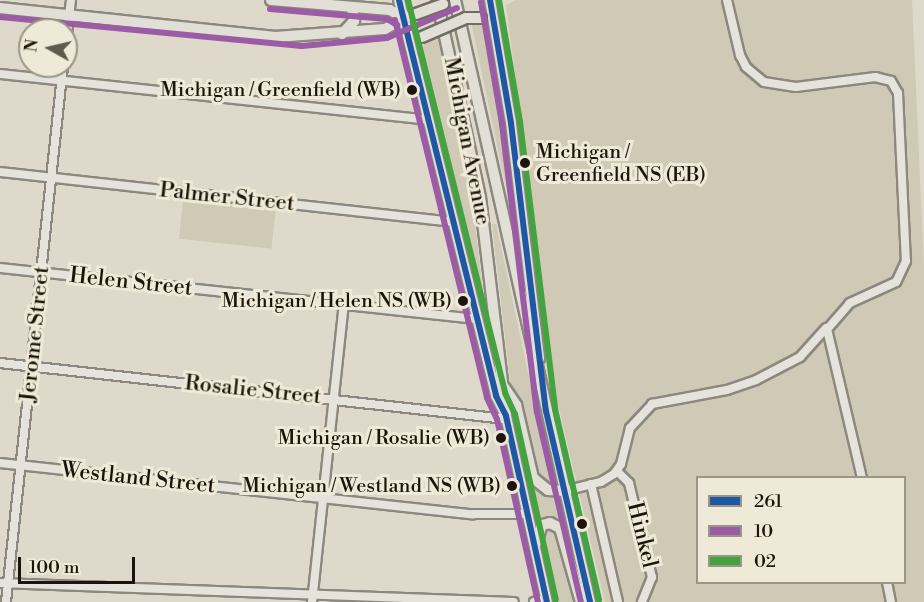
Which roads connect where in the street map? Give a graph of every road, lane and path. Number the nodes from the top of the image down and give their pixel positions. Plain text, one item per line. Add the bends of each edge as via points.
1 (70, 0) edge
2 (271, 0) edge
3 (399, 0) edge
4 (437, 0) edge
5 (454, 0) edge
6 (490, 0) edge
7 (727, 0) edge
8 (0, 8) edge
9 (352, 9) junction
10 (69, 16) junction
11 (404, 18) junction
12 (342, 34) junction
13 (498, 34) junction
14 (412, 51) junction
15 (0, 74) edge
16 (62, 78) edge
17 (62, 81) junction
18 (429, 120) junction
19 (0, 172) edge
20 (51, 178) junction
21 (454, 222) junction
22 (0, 268) edge
23 (41, 272) junction
24 (344, 305) junction
25 (477, 319) junction
26 (828, 325) junction
27 (0, 363) edge
28 (31, 366) junction
29 (504, 387) junction
30 (334, 399) junction
31 (546, 411) junction
32 (506, 417) junction
33 (0, 463) edge
34 (21, 465) junction
35 (615, 473) junction
36 (862, 476) edge
37 (591, 484) junction
38 (564, 490) junction
39 (323, 498) junction
40 (528, 514) junction
41 (535, 548) junction
42 (4, 583) edge
43 (886, 584) edge
44 (312, 598) edge
45 (547, 601) edge
46 (6, 602) edge
47 (514, 602) edge
48 (534, 602) edge
49 (581, 602) edge
50 (590, 602) edge
51 (618, 602) edge
52 (642, 602) edge
53 (891, 602) edge

1 - 10 street
2 - 9 main road
3 - 11 main road
4 - 29 main road, Michigan Avenue via 480,197
5 - 11 main road, bridge
5 - 31 main road, Michigan Avenue
6 - 13 main road
7 - 26 street via 740,55 746,67 764,82 796,87 875,77 891,81 898,93 906,261 896,282 850,303
8 - 10 main road
9 - 11 main road via 390,10
9 - 12 main road via 354,21
10 - 12 main road via 254,35
11 - 12 main road via 385,29
11 - 14 main road
13 - 14 main road, bridge via 481,18 466,18 422,37
13 - 31 main road
14 - 18 main road
15 - 17 street
16 - 17 street, Jerome Street
17 - 18 street
17 - 20 street, Jerome Street
18 - 21 main road
19 - 20 street, Palmer Street
20 - 21 street, Palmer Street
20 - 23 street, Jerome Street
21 - 25 main road
22 - 23 street, Helen Street
23 - 24 street, Helen Street
23 - 28 street, Jerome Street
24 - 25 street, Helen Street
24 - 30 street
25 - 32 main road via 496,396
26 - 35 street via 800,357 756,380 727,390 652,404 630,428
26 - 36 street via 827,336
27 - 28 street, Rosalie Street
28 - 30 street, Rosalie Street
28 - 34 street, Jerome Street
29 - 32 main road, Michigan Avenue
29 - 38 main road via 516,405 533,478 548,490
30 - 32 street, Rosalie Street
30 - 39 street
31 - 38 main road, Michigan Avenue
32 - 40 main road, Michigan Avenue
33 - 34 street, Westland Street
34 - 39 street, Westland Street
34 - 42 street, Jerome Street
35 - 37 street, Hinkel
35 - 52 street, Hinkel via 629,483 652,577
37 - 38 street, Hinkel
37 - 51 street
38 - 50 main road, Michigan Avenue
39 - 40 street, Westland Street via 473,514
39 - 44 street
40 - 41 main road, Michigan Avenue
41 - 45 main road, Michigan Avenue
41 - 49 main road via 542,525 550,523 560,528
42 - 44 street
42 - 46 street, Jerome Street
43 - 53 street
44 - 47 street
45 - 48 street

